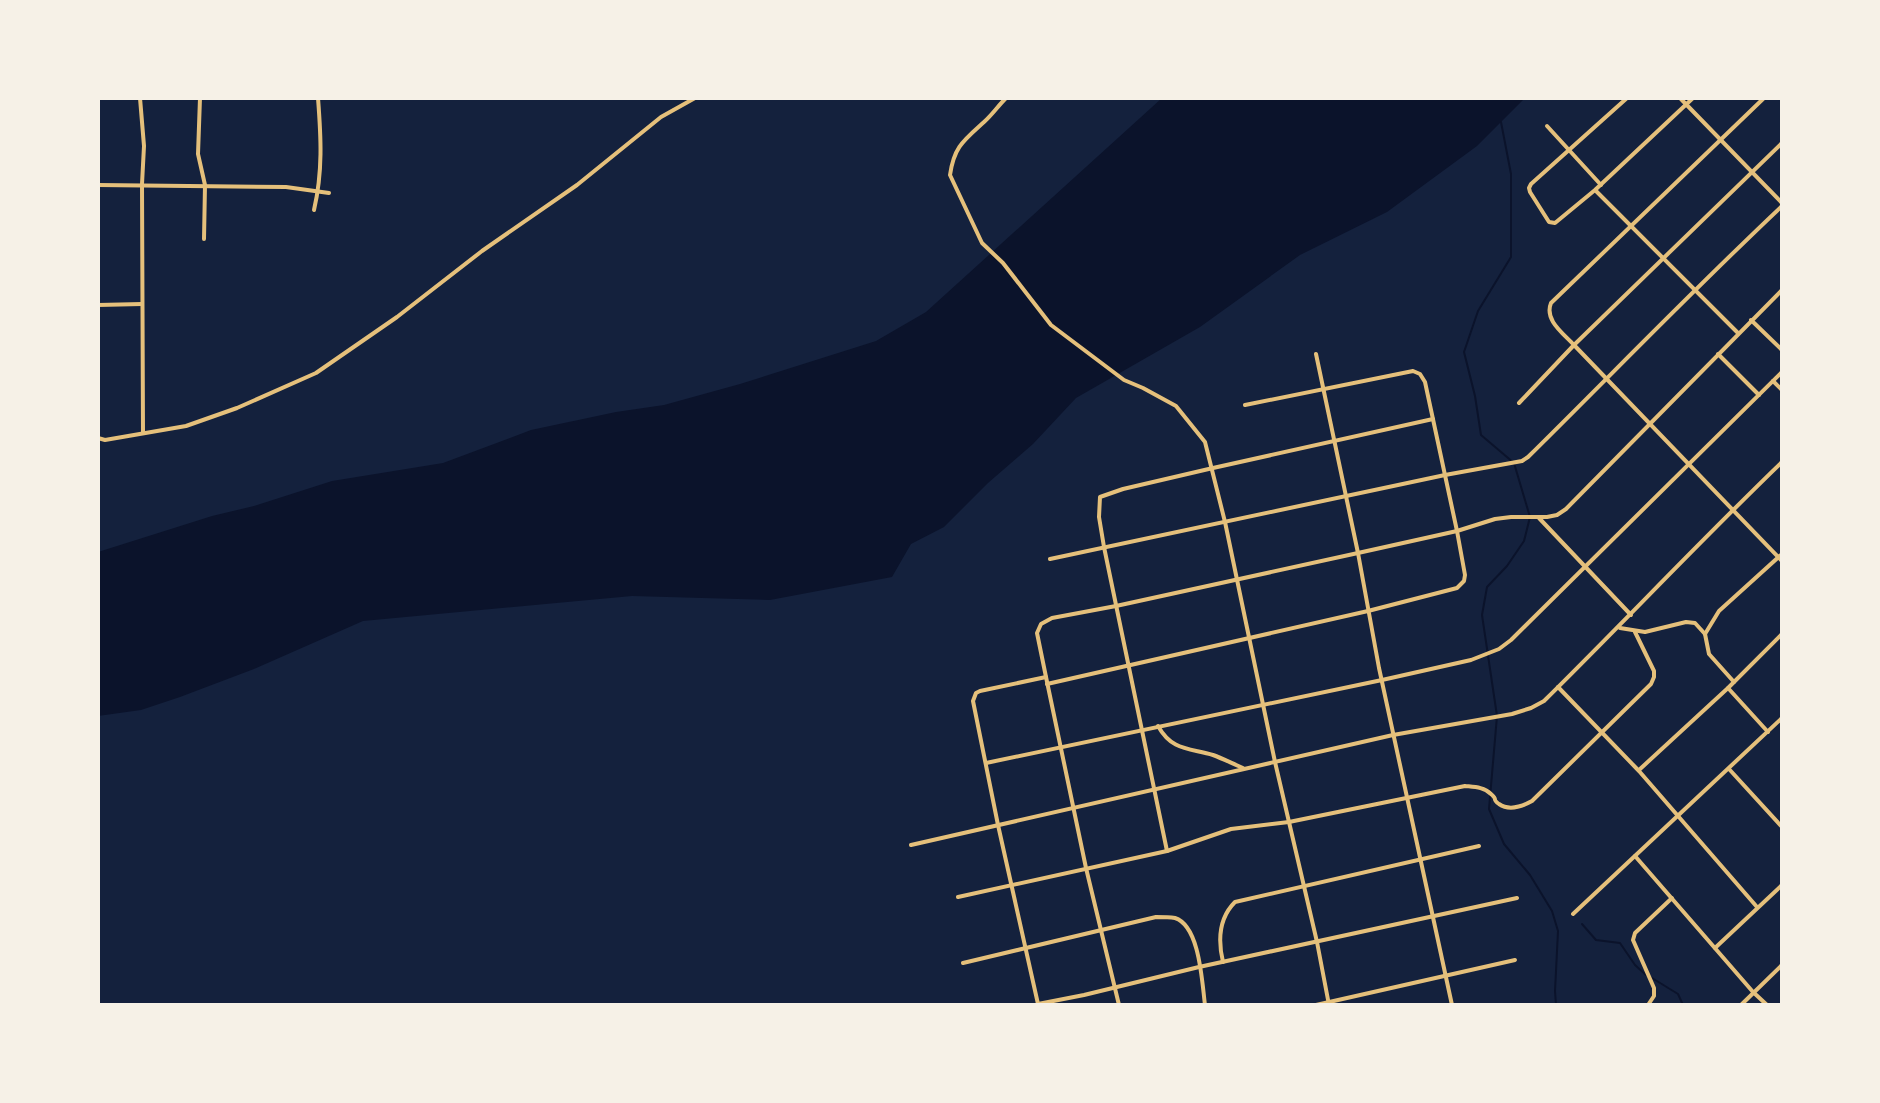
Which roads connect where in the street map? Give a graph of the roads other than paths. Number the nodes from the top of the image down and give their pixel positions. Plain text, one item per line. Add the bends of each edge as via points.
1 (140, 98) edge
2 (200, 98) edge
3 (318, 98) edge
4 (695, 98) edge
5 (1006, 98) edge
6 (1627, 98) edge
7 (1680, 98) edge
8 (1693, 98) edge
9 (1764, 98) edge
10 (1686, 105) junction
11 (1547, 126) dead end
12 (1720, 139) junction
13 (1782, 143) edge
14 (1570, 151) junction
15 (1753, 172) junction
16 (142, 184) junction
17 (98, 185) edge
18 (205, 185) junction
19 (1601, 185) junction
20 (1595, 190) junction
21 (318, 191) junction
22 (329, 193) dead end
23 (1782, 205) edge
24 (314, 210) dead end
25 (1631, 225) junction
26 (204, 239) dead end
27 (1663, 257) junction
28 (1695, 289) junction
29 (1782, 290) edge
30 (142, 304) junction
31 (98, 305) edge
32 (1751, 320) junction
33 (1738, 333) junction
34 (1574, 345) junction
35 (1782, 350) edge
36 (1316, 354) dead end
37 (1718, 354) junction
38 (1782, 372) edge
39 (1607, 379) junction
40 (1773, 381) junction
41 (1323, 389) junction
42 (1782, 390) edge
43 (1759, 395) junction
44 (1519, 403) dead end
45 (1245, 405) dead end
46 (1433, 419) junction
47 (1649, 423) junction
48 (143, 433) junction
49 (98, 438) edge
50 (1334, 441) junction
51 (1782, 462) edge
52 (1689, 464) junction
53 (1213, 468) junction
54 (1445, 475) junction
55 (1346, 497) junction
56 (1733, 510) junction
57 (1539, 517) junction
58 (1225, 522) junction
59 (1457, 531) junction
60 (1104, 547) junction
61 (1358, 553) junction
62 (1781, 558) edge
63 (1050, 559) dead end
64 (1584, 568) junction
65 (1237, 578) junction
66 (1116, 606) junction
67 (1368, 611) junction
68 (1631, 615) junction
69 (1618, 628) junction
70 (1635, 632) junction
71 (1705, 634) junction
72 (1782, 634) edge
73 (1249, 639) junction
74 (1129, 666) junction
75 (1046, 677) junction
76 (1382, 680) junction
77 (1734, 682) junction
78 (1047, 684) junction
79 (1558, 687) junction
80 (1728, 688) junction
81 (1263, 705) junction
82 (1781, 723) edge
83 (1158, 726) junction
84 (1142, 729) junction
85 (1602, 732) junction
86 (1768, 732) junction
87 (1393, 735) junction
88 (1060, 747) junction
89 (1275, 762) junction
90 (986, 763) junction
91 (1246, 769) junction
92 (1729, 769) junction
93 (1639, 771) junction
94 (1155, 790) junction
95 (1407, 798) junction
96 (1073, 809) junction
97 (1679, 816) junction
98 (1289, 822) junction
99 (998, 825) junction
100 (1782, 827) edge
101 (911, 845) dead end
102 (1479, 846) dead end
103 (1167, 851) junction
104 (1635, 856) junction
105 (1421, 860) junction
106 (1086, 868) junction
107 (1011, 885) junction
108 (1782, 885) edge
109 (1304, 887) junction
110 (958, 897) dead end
111 (1517, 898) dead end
112 (1672, 898) junction
113 (1757, 907) junction
114 (1573, 914) dead end
115 (1433, 916) junction
116 (1101, 930) junction
117 (1317, 942) junction
118 (1025, 947) junction
119 (1715, 948) junction
120 (1515, 960) dead end
121 (1223, 962) junction
122 (963, 963) dead end
123 (1782, 965) edge
124 (1199, 967) junction
125 (1446, 975) junction
126 (1115, 988) junction
127 (1753, 992) junction
128 (1328, 1004) edge
129 (1038, 1005) edge
130 (1119, 1005) edge
131 (1205, 1005) edge
132 (1316, 1005) edge
133 (1452, 1005) edge
134 (1648, 1005) edge
135 (1741, 1005) edge
136 (1767, 1005) edge

1 - 16 street
2 - 18 street via 198,154
3 - 21 street
4 - 48 street via 661,117 577,185 316,373 199,422
5 - 53 street via 957,147 950,175 982,243 1051,325 1124,380 1176,406 1205,442
6 - 14 street
7 - 10 street
8 - 10 street
9 - 12 street
10 - 12 street
10 - 19 street
11 - 14 street
12 - 15 street
12 - 25 street
13 - 15 street
14 - 19 street
14 - 20 street via 1529,188 1549,222 1555,223
15 - 23 street
15 - 27 street
16 - 17 street
16 - 18 street
16 - 30 street
18 - 21 street
18 - 26 street
19 - 20 street
20 - 25 street
21 - 22 street
21 - 24 street
23 - 28 street
25 - 27 street
25 - 34 street via 1548,308 1550,319
27 - 28 street
27 - 34 street
28 - 33 street
28 - 39 street
29 - 32 street
30 - 31 street
30 - 48 street
32 - 33 street
32 - 35 street
33 - 37 street
34 - 39 street
34 - 44 street
36 - 41 street
37 - 43 street
37 - 47 street
38 - 40 street
39 - 47 street
39 - 54 street via 1522,461
40 - 42 street
40 - 43 street
41 - 45 street
41 - 46 street via 1413,371 1425,382
41 - 50 street
43 - 52 street
46 - 50 street
46 - 54 street
47 - 52 street
47 - 57 street via 1566,509
48 - 49 street
50 - 53 street
50 - 55 street
51 - 56 street
52 - 56 street
52 - 64 street
53 - 58 street
53 - 60 street via 1100,497
54 - 55 street
54 - 59 street
55 - 58 street
55 - 61 street
56 - 62 street
56 - 68 street
57 - 59 street via 1495,519
57 - 64 street
58 - 60 street
58 - 65 street
59 - 61 street
59 - 67 street via 1465,575 1457,588
60 - 63 street
60 - 66 street
61 - 65 street
61 - 67 street
62 - 71 street via 1719,611
64 - 68 street
64 - 76 street via 1499,649
65 - 66 street
65 - 73 street
66 - 74 street
66 - 75 street via 1041,624 1037,633
67 - 73 street
67 - 76 street
68 - 69 street
69 - 70 street
69 - 79 street
70 - 71 street via 1686,622
70 - 85 street via 1654,677
71 - 77 street via 1709,654
72 - 77 street
73 - 74 street
73 - 81 street
74 - 78 street
74 - 84 street
75 - 78 street
75 - 90 street via 976,693 973,701
76 - 81 street
76 - 87 street
77 - 80 street
78 - 88 street
79 - 85 street
79 - 87 street via 1544,701 1512,714
80 - 86 street
80 - 93 street
81 - 83 street
81 - 89 street
82 - 86 street
83 - 84 street
83 - 91 street via 1163,737 1180,748
84 - 88 street
84 - 94 street
85 - 93 street
85 - 95 street via 1521,806 1506,808 1491,793 1465,786
86 - 92 street
87 - 89 street
87 - 95 street
88 - 90 street
88 - 96 street
89 - 91 street
89 - 98 street
90 - 99 street
91 - 94 street
92 - 97 street
92 - 100 street
93 - 97 street
94 - 96 street
94 - 103 street
95 - 98 street
95 - 105 street
96 - 99 street
96 - 106 street
97 - 104 street
97 - 113 street
98 - 103 street via 1231,829
98 - 109 street
99 - 101 street
99 - 107 street
102 - 105 street
103 - 106 street
104 - 112 street
104 - 114 street
105 - 109 street
105 - 115 street
106 - 107 street
106 - 116 street
107 - 110 street
107 - 118 street
108 - 113 street
109 - 117 street
109 - 121 street via 1232,904 1222,922
111 - 115 street
112 - 119 street
112 - 134 street via 1633,940 1654,988
113 - 119 street
115 - 117 street
115 - 125 street
116 - 118 street
116 - 124 street via 1174,918 1191,934
116 - 126 street
117 - 121 street
117 - 128 street
118 - 122 street
118 - 129 street
119 - 127 street
120 - 125 street
121 - 124 street
123 - 127 street
124 - 126 street
124 - 131 street
125 - 128 street
125 - 133 street
126 - 129 street
126 - 130 street
127 - 135 street
127 - 136 street
128 - 132 street

